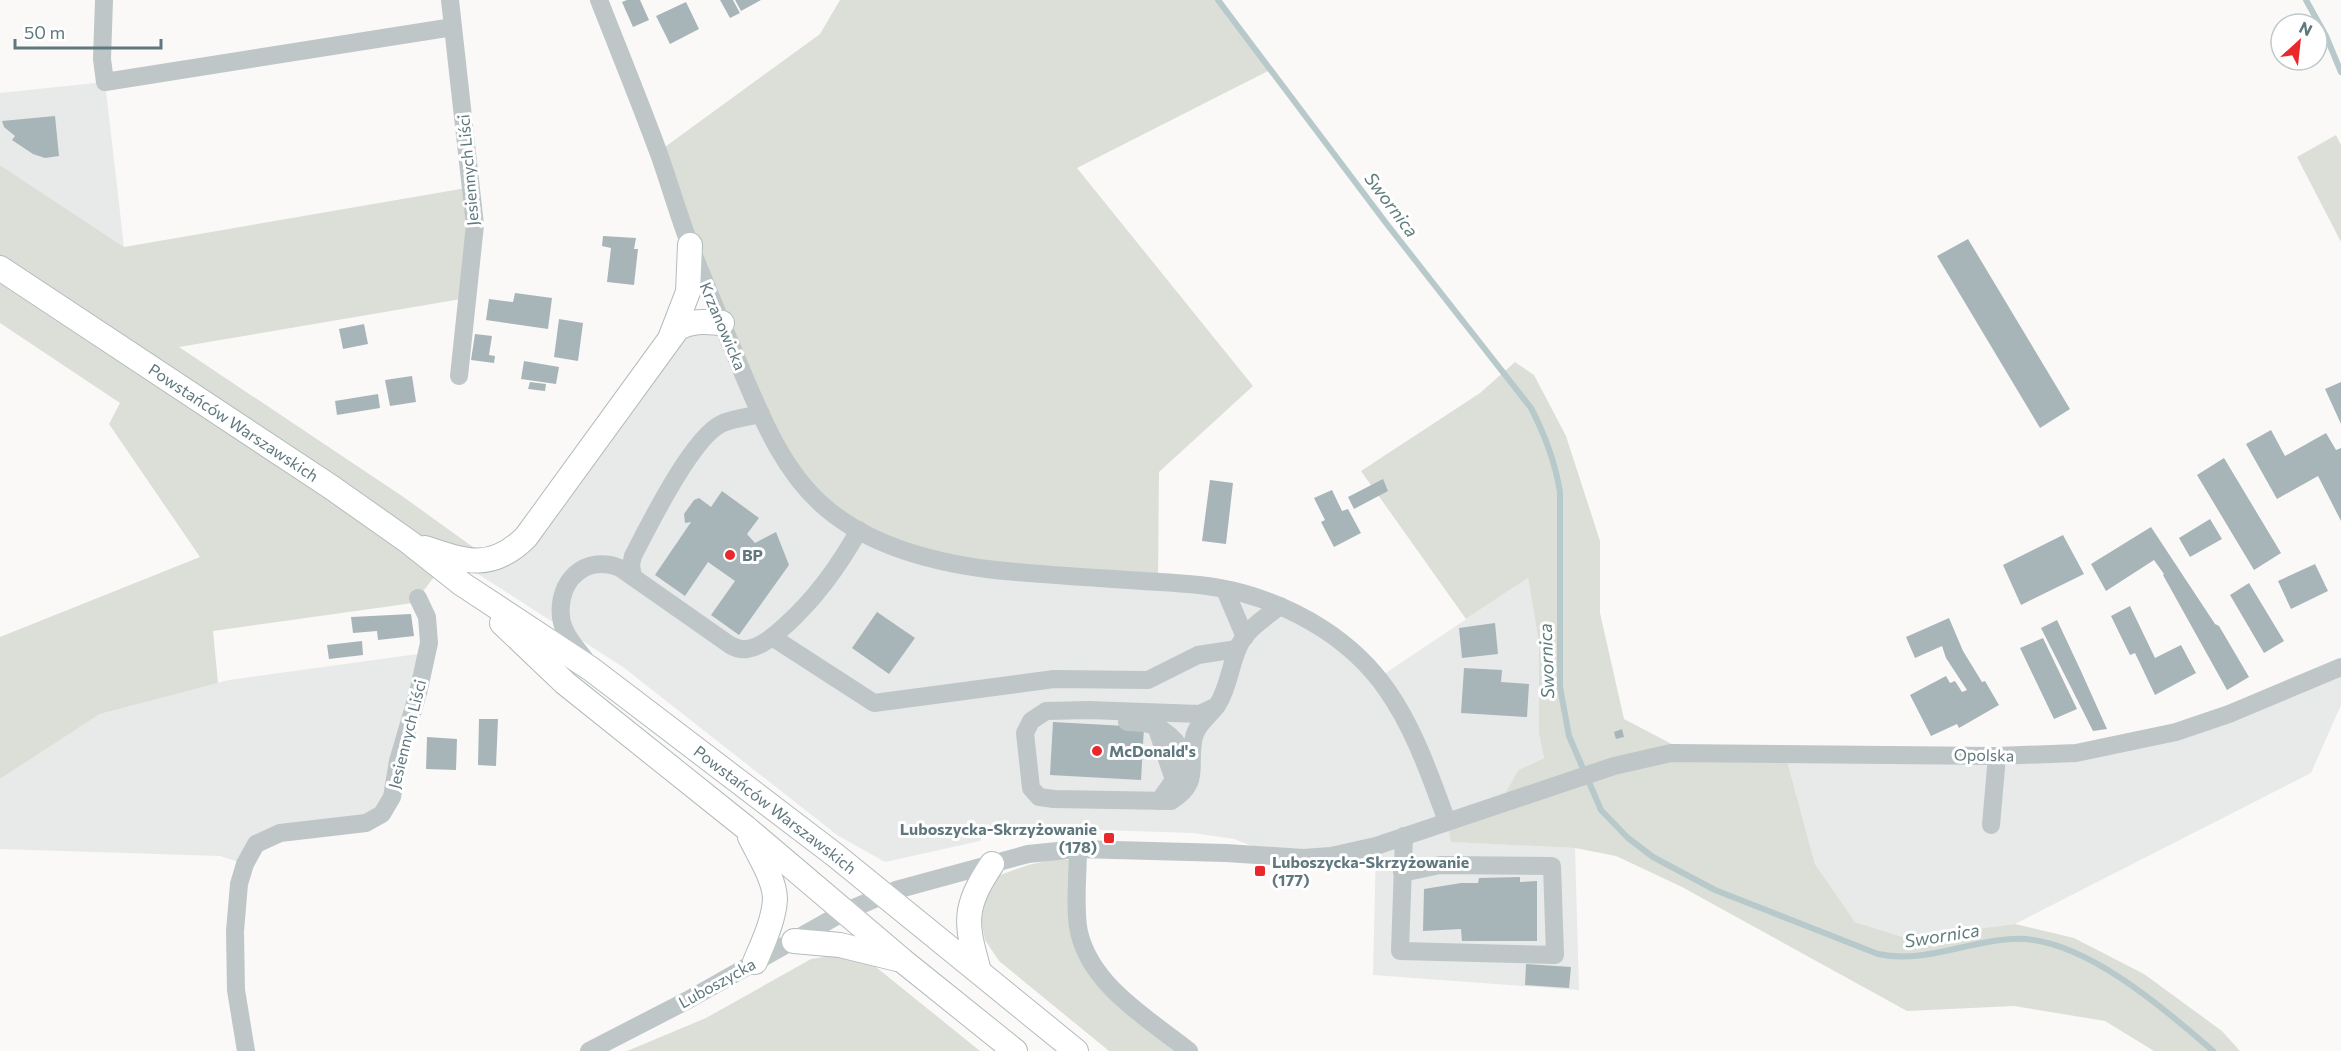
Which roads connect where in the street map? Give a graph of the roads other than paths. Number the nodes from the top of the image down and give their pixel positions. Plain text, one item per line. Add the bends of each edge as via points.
1 (104, 0) edge
2 (450, 0) edge
3 (599, 0) edge
4 (453, 27) junction
5 (690, 245) junction
6 (0, 268) edge
7 (722, 323) junction
8 (670, 338) junction
9 (459, 376) dead end
10 (761, 414) junction
11 (859, 530) junction
12 (409, 542) junction
13 (633, 577) junction
14 (462, 584) junction
15 (1225, 590) junction
16 (418, 598) dead end
17 (1280, 606) junction
18 (772, 637) junction
19 (1241, 643) junction
20 (2341, 668) edge
21 (591, 669) junction
22 (1217, 705) junction
23 (1172, 713) junction
24 (1031, 721) junction
25 (1194, 736) junction
26 (1996, 756) junction
27 (1159, 801) junction
28 (1448, 821) junction
29 (1991, 825) dead end
30 (745, 826) junction
31 (1404, 836) junction
32 (1078, 849) junction
33 (992, 864) junction
34 (1402, 873) junction
35 (884, 895) junction
36 (844, 912) junction
37 (794, 941) junction
38 (903, 960) junction
39 (755, 962) junction
40 (979, 971) junction
41 (246, 1051) edge
42 (589, 1051) edge
43 (1015, 1051) edge
44 (1076, 1051) edge
45 (1189, 1051) edge

1 - 4 street via 105,82
2 - 4 street, Jesiennych Liści
3 - 5 street, Krzanowicka
4 - 9 street, Jesiennych Liści via 475,225
5 - 7 street, Krzanowicka
5 - 8 main road via 687,292
6 - 12 main road, Powstańców Warszawskich
7 - 8 main road via 688,322
7 - 10 street, Krzanowicka
8 - 12 main road via 526,537 510,552 491,560 467,561
10 - 11 street, Krzanowicka via 805,487 826,509
10 - 13 street via 721,424 694,448 633,556
11 - 15 street, Krzanowicka via 893,546 951,564
11 - 18 street via 821,590
12 - 14 main road, Powstańców Warszawskich
13 - 18 street via 739,650
13 - 21 street via 607,563 589,564 569,584 561,618 570,640
14 - 21 main road, Powstańców Warszawskich
14 - 30 main road, Powstańców Warszawskich via 565,683
15 - 17 street, Krzanowicka
15 - 19 street
16 - 41 street, Jesiennych Liści via 427,617 429,643 392,797 382,814 366,824 280,833 256,844 245,864 235,931 236,990
17 - 19 street via 1250,630
17 - 28 street, Krzanowicka via 1334,636 1386,688 1411,729
18 - 19 street via 874,704 1054,679 1148,680 1198,656
19 - 22 street
20 - 26 street, Opolska via 2229,714 2157,737 2076,753
21 - 35 main road, Powstańców Warszawskich
22 - 23 street via 1200,714
22 - 25 street
23 - 24 street via 1046,711
23 - 25 street
24 - 27 street via 1025,733 1031,788 1039,797
24 - 27 street via 1110,721 1156,726 1174,780
25 - 27 street via 1190,783 1183,794 1171,801
26 - 28 street, Opolska via 1685,752 1614,766
26 - 29 street
28 - 31 street, Opolska
30 - 36 main road, Powstańców Warszawskich
30 - 39 main road via 775,897
31 - 32 street, Opolska via 1354,851 1303,858
31 - 34 street
32 - 33 street, Luboszycka via 1048,851
32 - 45 street via 1078,930 1092,964 1131,1005
33 - 35 street, Luboszycka
33 - 40 main road via 974,895 968,920
34 - 34 street via 1400,951 1555,955 1552,866 1440,865
35 - 36 street, Luboszycka
35 - 40 main road, Powstańców Warszawskich
36 - 37 street, Luboszycka
36 - 38 main road, Powstańców Warszawskich
37 - 38 main road via 840,945
37 - 39 street, Luboszycka
38 - 43 main road, Powstańców Warszawskich
39 - 42 street, Luboszycka
40 - 44 main road, Powstańców Warszawskich

